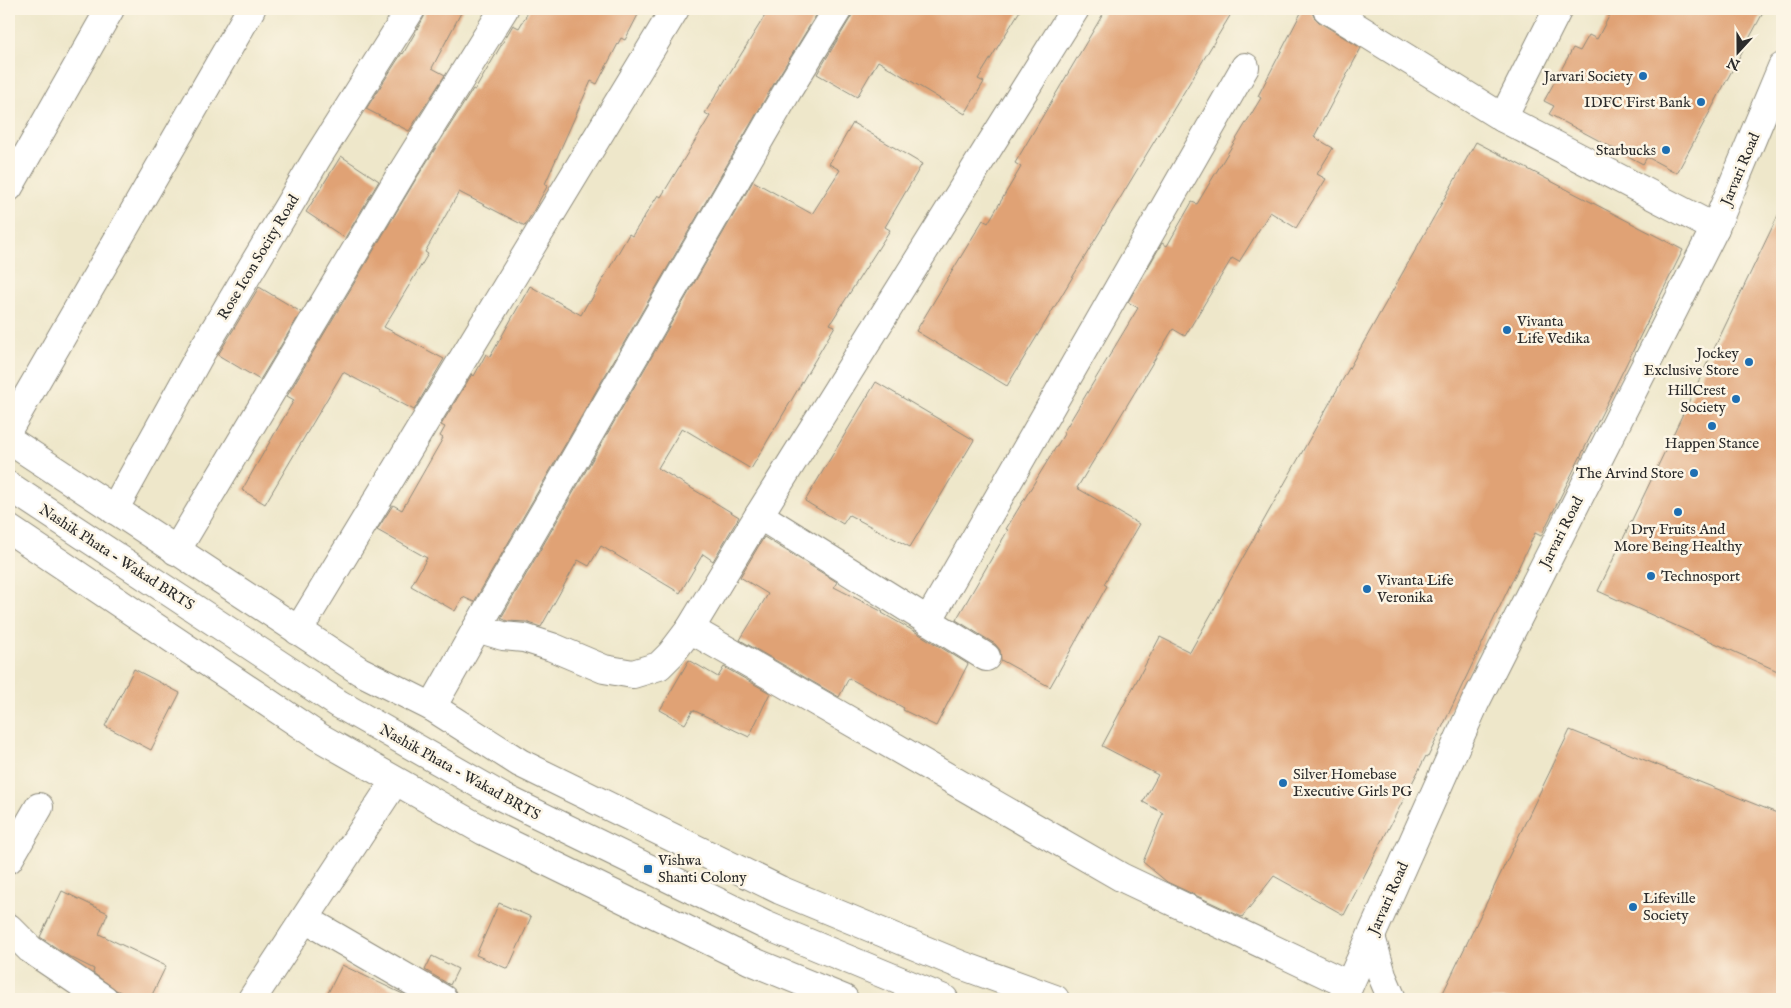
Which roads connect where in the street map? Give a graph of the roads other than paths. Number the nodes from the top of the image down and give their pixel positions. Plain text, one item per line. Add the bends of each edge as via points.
1 (110, 9) edge
2 (251, 9) edge
3 (411, 9) edge
4 (504, 9) edge
5 (674, 9) edge
6 (838, 9) edge
7 (1075, 9) edge
8 (1326, 9) edge
9 (1558, 9) edge
10 (1245, 67) dead end
11 (1782, 68) edge
12 (1503, 118) junction
13 (9, 187) edge
14 (1715, 228) junction
15 (9, 428) edge
16 (9, 440) edge
17 (9, 486) edge
18 (114, 510) junction
19 (759, 515) junction
20 (9, 529) edge
21 (176, 551) junction
22 (928, 621) junction
23 (477, 628) junction
24 (690, 630) junction
25 (298, 631) junction
26 (986, 657) dead end
27 (432, 708) junction
28 (395, 781) junction
29 (39, 807) dead end
30 (9, 859) edge
31 (305, 919) junction
32 (9, 928) edge
33 (1371, 937) junction
34 (1346, 992) edge
35 (104, 999) edge
36 (252, 999) edge
37 (443, 999) edge
38 (844, 999) edge
39 (944, 999) edge
40 (1055, 999) edge
41 (1392, 999) edge

1 - 13 street
2 - 15 street
3 - 18 street, Rose Icon Socity Road via 212,334
4 - 21 street
5 - 25 street
6 - 23 street
7 - 19 street
8 - 12 street
9 - 12 street
10 - 22 street
11 - 14 street, Jarvari Road
12 - 14 street
14 - 33 street, Jarvari Road via 1475,703
16 - 18 street
17 - 39 street, Nashik Phata - Wakad BRTS via 339,704 502,797 765,925
18 - 21 street
19 - 22 street
19 - 24 street
20 - 28 street via 319,737
21 - 25 street
22 - 26 street
23 - 24 street via 524,638 604,669 633,674 659,666
23 - 27 street
24 - 34 street via 1121,877
25 - 27 street via 360,672
27 - 40 street via 520,763 780,890 961,965
28 - 31 street
28 - 38 street via 501,840 749,960
29 - 30 street
31 - 36 street
31 - 37 street
32 - 35 street via 30,949
33 - 34 street, Jarvari Road
33 - 41 street

